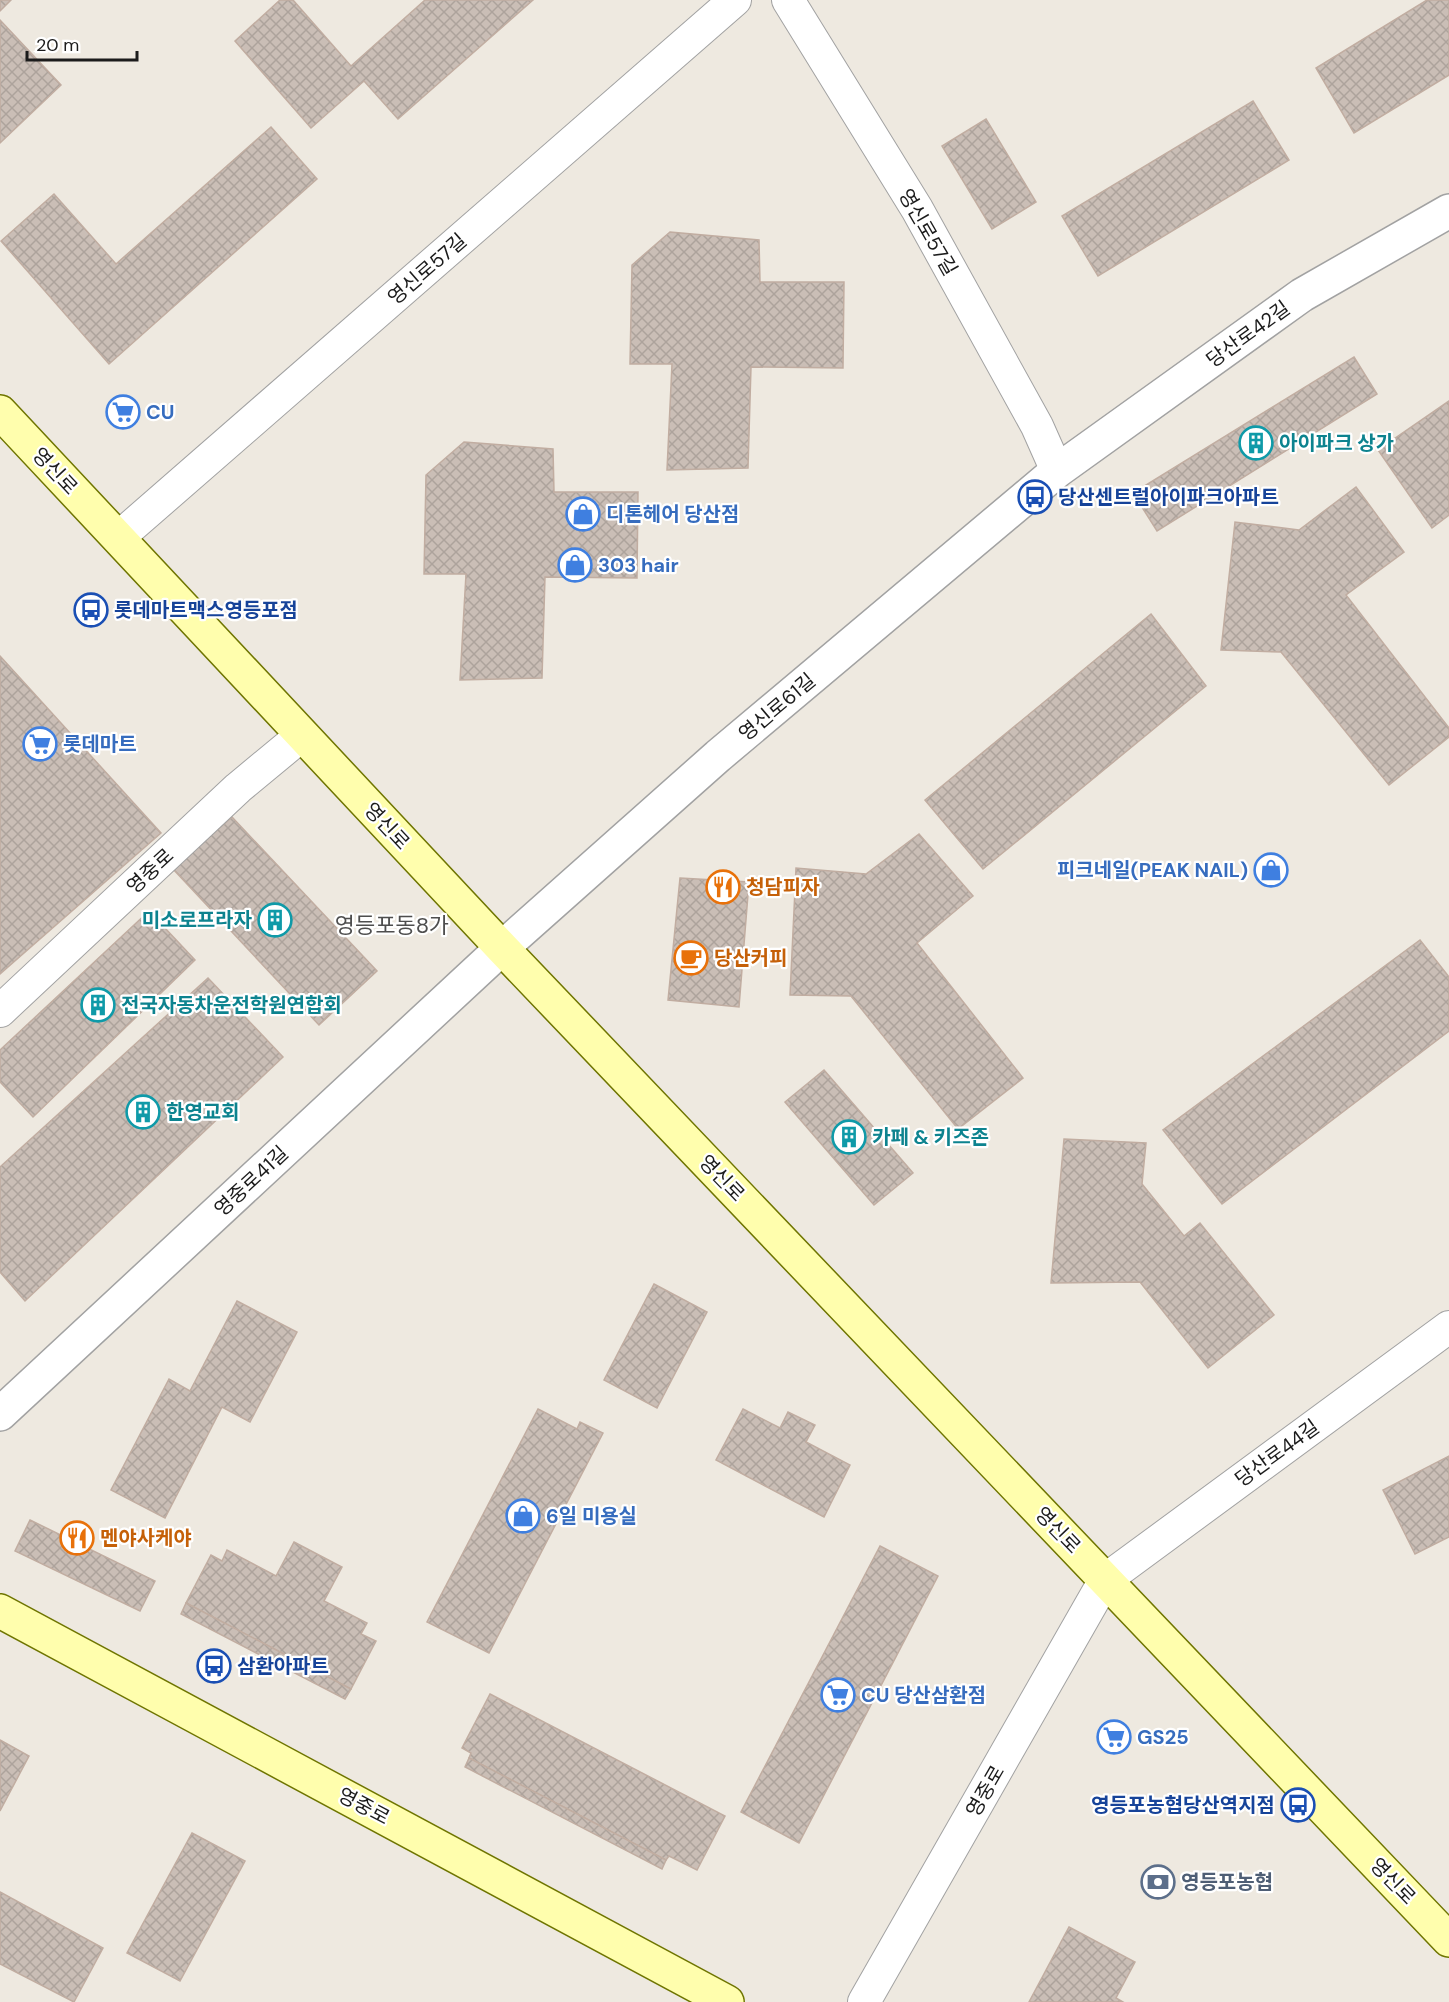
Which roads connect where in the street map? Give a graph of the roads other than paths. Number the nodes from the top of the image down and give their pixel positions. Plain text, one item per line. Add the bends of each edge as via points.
1 (735, 0) edge
2 (788, 0) edge
3 (1449, 211) edge
4 (0, 412) edge
5 (1057, 471) junction
6 (118, 538) junction
7 (302, 735) junction
8 (502, 948) junction
9 (0, 1011) edge
10 (1449, 1327) edge
11 (0, 1414) edge
12 (1105, 1580) junction
13 (0, 1611) edge
14 (1449, 1940) edge
15 (725, 2002) edge
16 (864, 2002) edge

1 - 6 street, 영신로57길
2 - 5 street, 영신로57길 via 916,209 1037,426
3 - 5 street, 당산로42길 via 1302,295
4 - 6 main road, 영신로
5 - 8 street, 영신로61길 via 718,756
6 - 7 main road, 영신로
7 - 8 main road, 영신로
7 - 9 street, 영중로 via 238,788
8 - 11 street, 영중로41길
8 - 12 main road, 영신로
10 - 12 street, 당산로44길
12 - 14 main road, 영신로
12 - 16 street, 영중로
13 - 15 main road, 영중로

